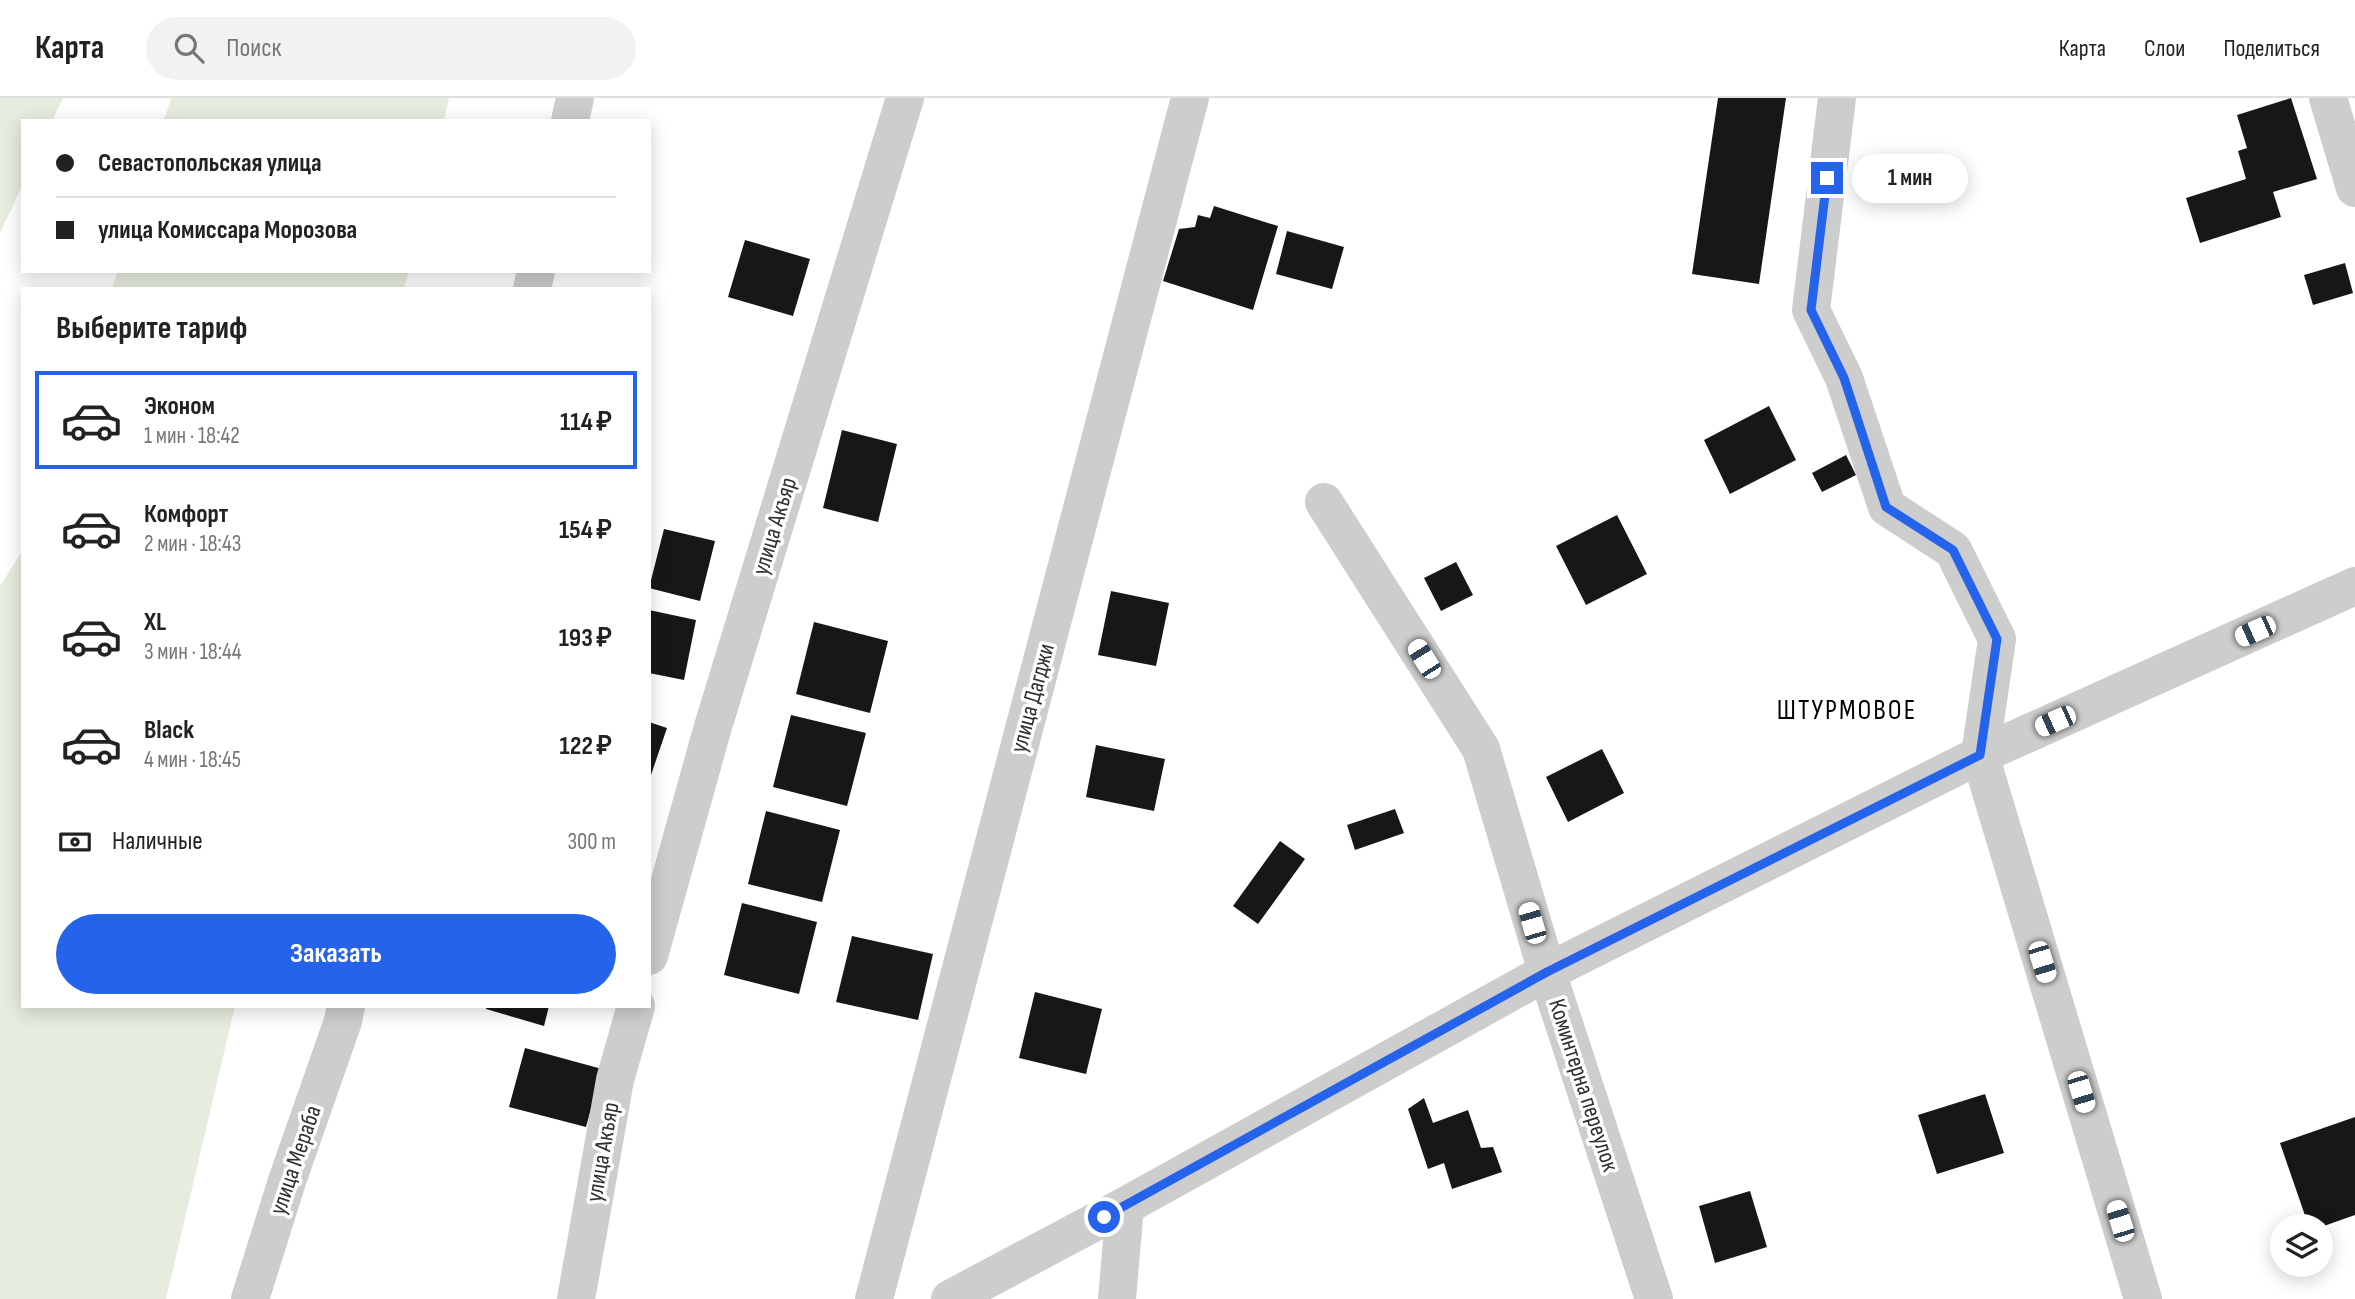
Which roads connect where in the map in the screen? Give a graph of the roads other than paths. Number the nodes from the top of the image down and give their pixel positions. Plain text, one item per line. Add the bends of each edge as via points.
1 (575, 98) edge
2 (905, 98) edge
3 (1190, 98) edge
4 (1837, 98) edge
5 (2328, 98) edge
6 (570, 119) edge
7 (2355, 188) edge
8 (1324, 502) dead end
9 (2355, 586) edge
10 (1980, 755) junction
11 (651, 949) edge
12 (1547, 972) junction
13 (635, 1008) edge
14 (345, 1014) edge
15 (1125, 1206) junction
16 (250, 1299) edge
17 (576, 1299) edge
18 (874, 1299) edge
19 (950, 1299) edge
20 (1117, 1299) edge
21 (1654, 1299) edge
22 (2143, 1299) edge

1 - 6 street
2 - 11 street, улица Акъяр via 712,730
3 - 18 street, улица Дагджи
4 - 10 street via 1811,310 1844,378 1886,507 1953,550 1997,639
5 - 7 street
8 - 12 street, Коминтерна переулок via 1481,749
9 - 10 street
10 - 12 street
10 - 22 street
12 - 15 street
12 - 21 street, Коминтерна переулок
13 - 17 street, улица Акъяр via 615,1080
14 - 16 street, улица Мераба
15 - 19 street
15 - 20 street

